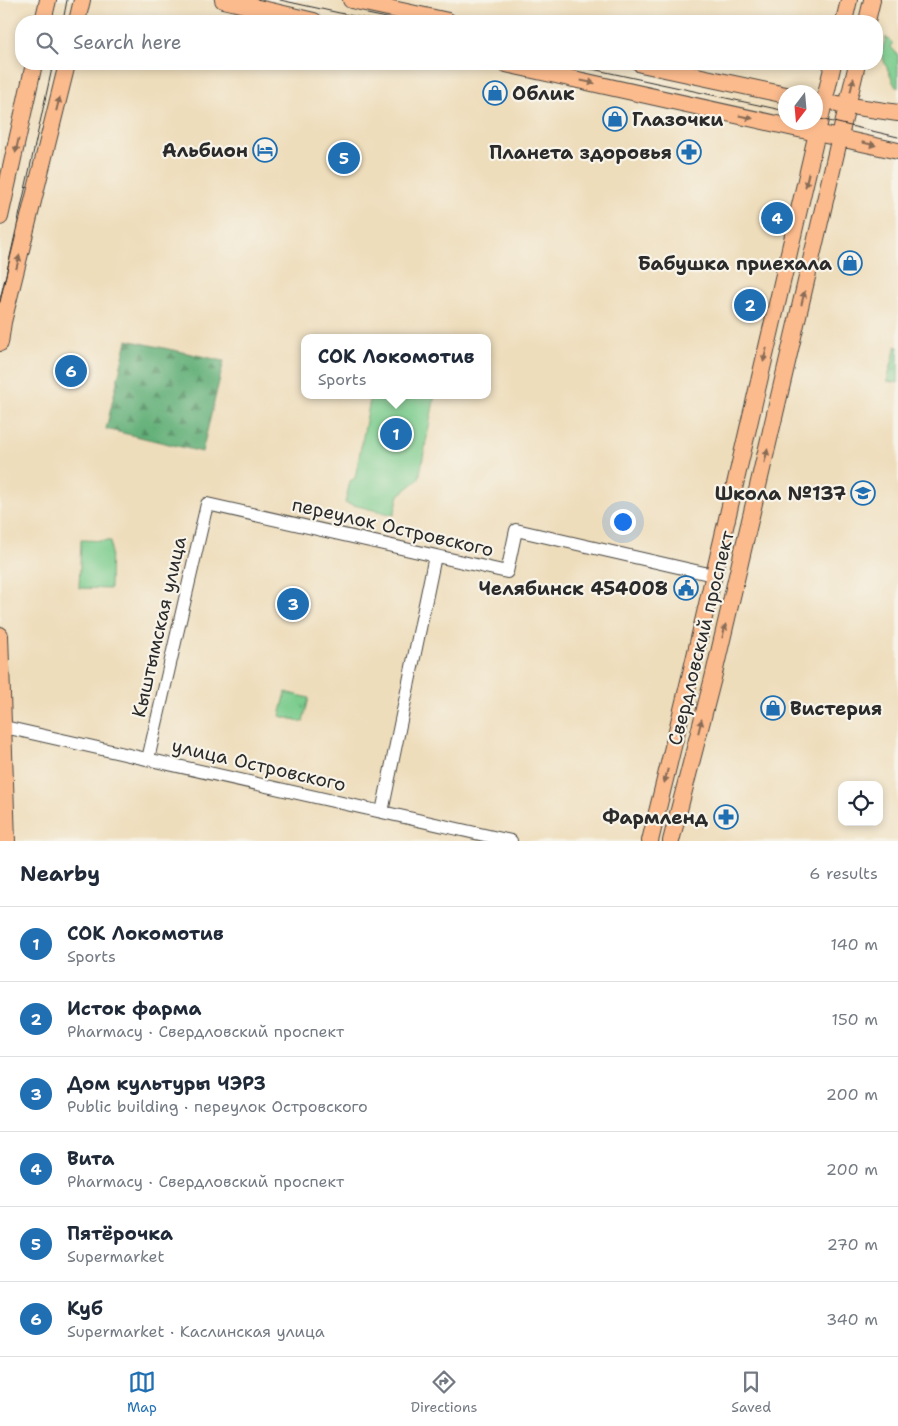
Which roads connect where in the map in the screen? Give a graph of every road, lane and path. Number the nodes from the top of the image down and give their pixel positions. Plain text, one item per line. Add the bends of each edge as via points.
1 (48, 0) edge
2 (82, 0) edge
3 (223, 0) edge
4 (352, 0) edge
5 (849, 0) edge
6 (872, 0) edge
7 (44, 15) edge
8 (78, 15) edge
9 (288, 15) edge
10 (421, 15) edge
11 (845, 15) edge
12 (868, 15) edge
13 (33, 70) edge
14 (66, 70) edge
15 (533, 70) edge
16 (669, 70) edge
17 (832, 70) edge
18 (856, 70) edge
19 (778, 93) edge
20 (823, 93) edge
21 (823, 102) edge
22 (847, 106) junction
23 (898, 113) edge
24 (817, 130) edge
25 (817, 133) junction
26 (840, 137) junction
27 (898, 151) edge
28 (0, 218) edge
29 (0, 343) edge
30 (207, 504) joint
31 (436, 556) junction
32 (713, 575) junction
33 (0, 635) edge
34 (2, 726) edge
35 (148, 759) junction
36 (382, 812) junction
37 (8, 841) edge
38 (511, 841) edge
39 (650, 841) edge
40 (671, 841) edge

1 - 7 main road
2 - 8 main road
3 - 9 main road
4 - 10 main road
5 - 11 main road
6 - 12 main road
13 -> 28 main road
29 -> 14 main road
15 -> 25 main road
16 - 19 main road
17 - 20 main road, Свердловский проспект
22 -> 18 main road, Свердловский проспект
21 - 22 main road
22 - 23 main road
22 - 26 main road, Свердловский проспект
24 - 25 main road, Свердловский проспект
25 - 26 main road
25 -> 32 main road, Свердловский проспект
26 -> 27 main road
40 -> 26 main road, Свердловский проспект via 715,669
30 - 31 street, переулок Островского
30 - 35 street, Кыштымская улица
31 - 32 street, переулок Островского via 507,572 516,530
31 - 36 street
32 -> 39 main road, Свердловский проспект
33 - 34 main road
34 - 35 street, улица Островского
34 - 37 main road
35 - 36 street, улица Островского
36 - 38 street, улица Островского

